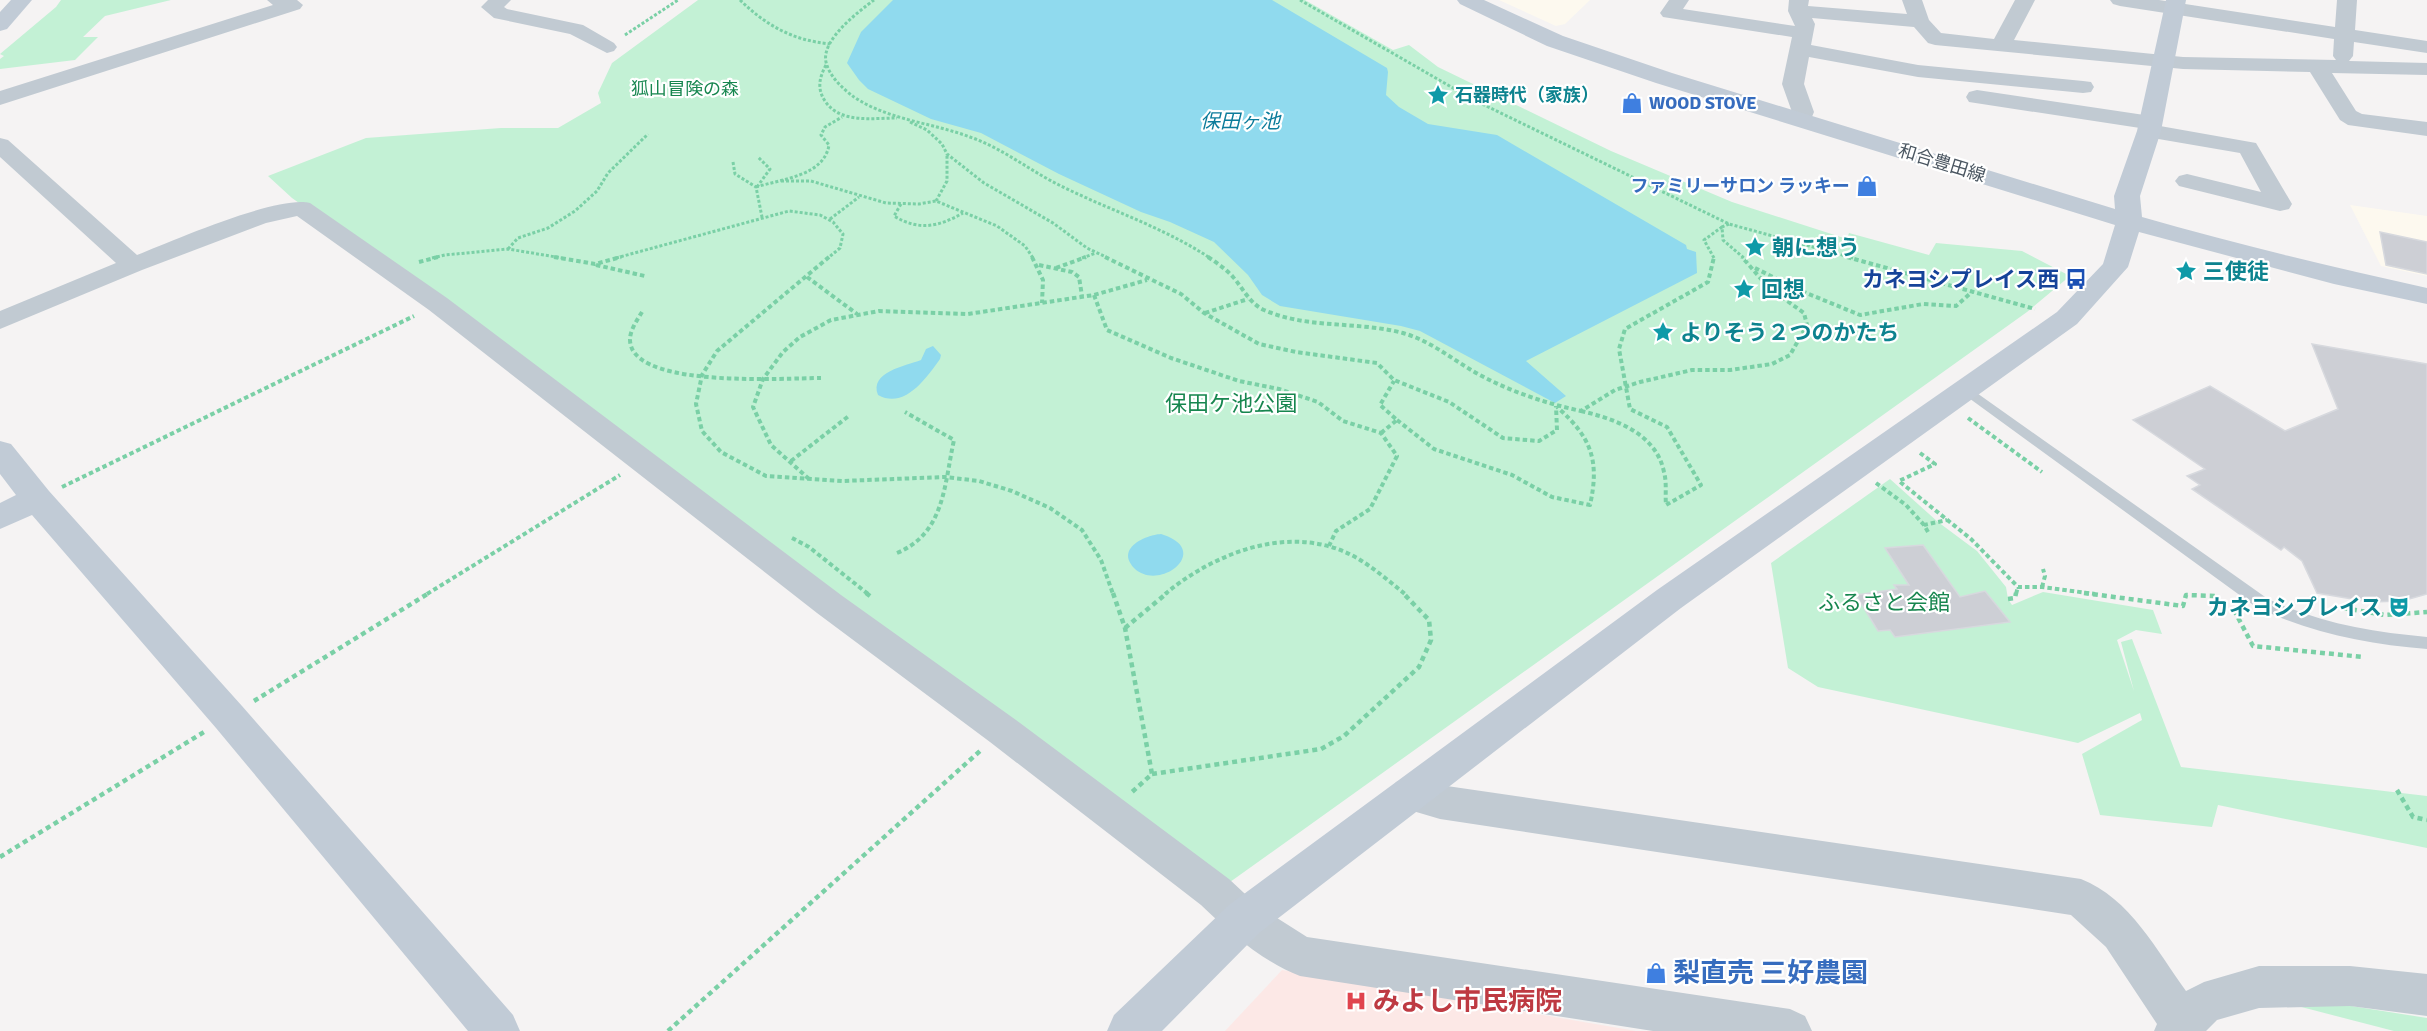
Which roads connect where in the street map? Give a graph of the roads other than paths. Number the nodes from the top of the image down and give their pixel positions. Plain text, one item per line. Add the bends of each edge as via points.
1 (277, 0) edge
2 (501, 0) edge
3 (1467, 0) edge
4 (1679, 0) edge
5 (1912, 0) edge
6 (2025, 0) edge
7 (2120, 0) edge
8 (2347, 0) edge
9 (2175, 4) edge
10 (1798, 6) edge
11 (1920, 21) junction
12 (2345, 34) junction
13 (1802, 41) junction
14 (2001, 45) junction
15 (2427, 46) edge
16 (607, 47) road end
17 (2163, 61) junction
18 (2317, 66) junction
19 (2341, 66) junction
20 (2427, 69) edge
21 (1918, 72) junction
22 (2083, 87) dead end
23 (0, 98) edge
24 (1801, 119) junction
25 (2150, 127) junction
26 (2427, 129) edge
27 (0, 146) edge
28 (2187, 181) dead end
29 (2129, 221) junction
30 (133, 265) junction
31 (2427, 296) edge
32 (0, 321) edge
33 (1967, 390) junction
34 (0, 452) edge
35 (37, 499) junction
36 (0, 517) edge
37 (2427, 643) edge
38 (1409, 794) junction
39 (1244, 919) junction
40 (2427, 995) edge
41 (2180, 1027) edge
42 (497, 1031) edge
43 (1130, 1031) edge
44 (1790, 1031) edge

1 - 23 street via 293,5
2 - 16 street via 490,7 501,14 576,29
3 - 24 street, 和合豊田線 via 1555,41
4 - 13 street via 1670,13
5 - 11 street
6 - 14 street
7 - 9 street
8 - 12 street
9 - 12 street
9 - 17 street
10 - 11 street
10 - 13 street via 1805,24
11 - 14 street via 1935,39
12 - 15 street
12 - 19 street
13 - 21 street
13 - 24 street via 1793,84 1803,112
14 - 17 street
17 - 18 street
17 - 25 street
18 - 19 street
18 - 26 street via 2348,115 2356,120
19 - 20 street
21 - 22 street
21 - 25 street via 1916,88
24 - 29 street, 和合豊田線
25 - 28 street via 2248,148 2280,204
25 - 29 street via 2127,196
27 - 30 street
29 - 31 street, 和合豊田線 via 2200,242
29 - 33 street via 2115,267 2067,318
30 - 32 street
30 - 39 street via 259,217 301,208 438,304 829,604 1003,730 1215,892
33 - 37 lane via 2262,603 2314,625 2366,638
33 - 38 street via 1669,599
34 - 35 street
35 - 36 street
35 - 42 street
38 - 39 street
38 - 41 street via 2081,898 2121,933
39 - 43 street
39 - 44 street via 1300,956
40 - 41 street via 2350,986 2259,987 2204,1003

